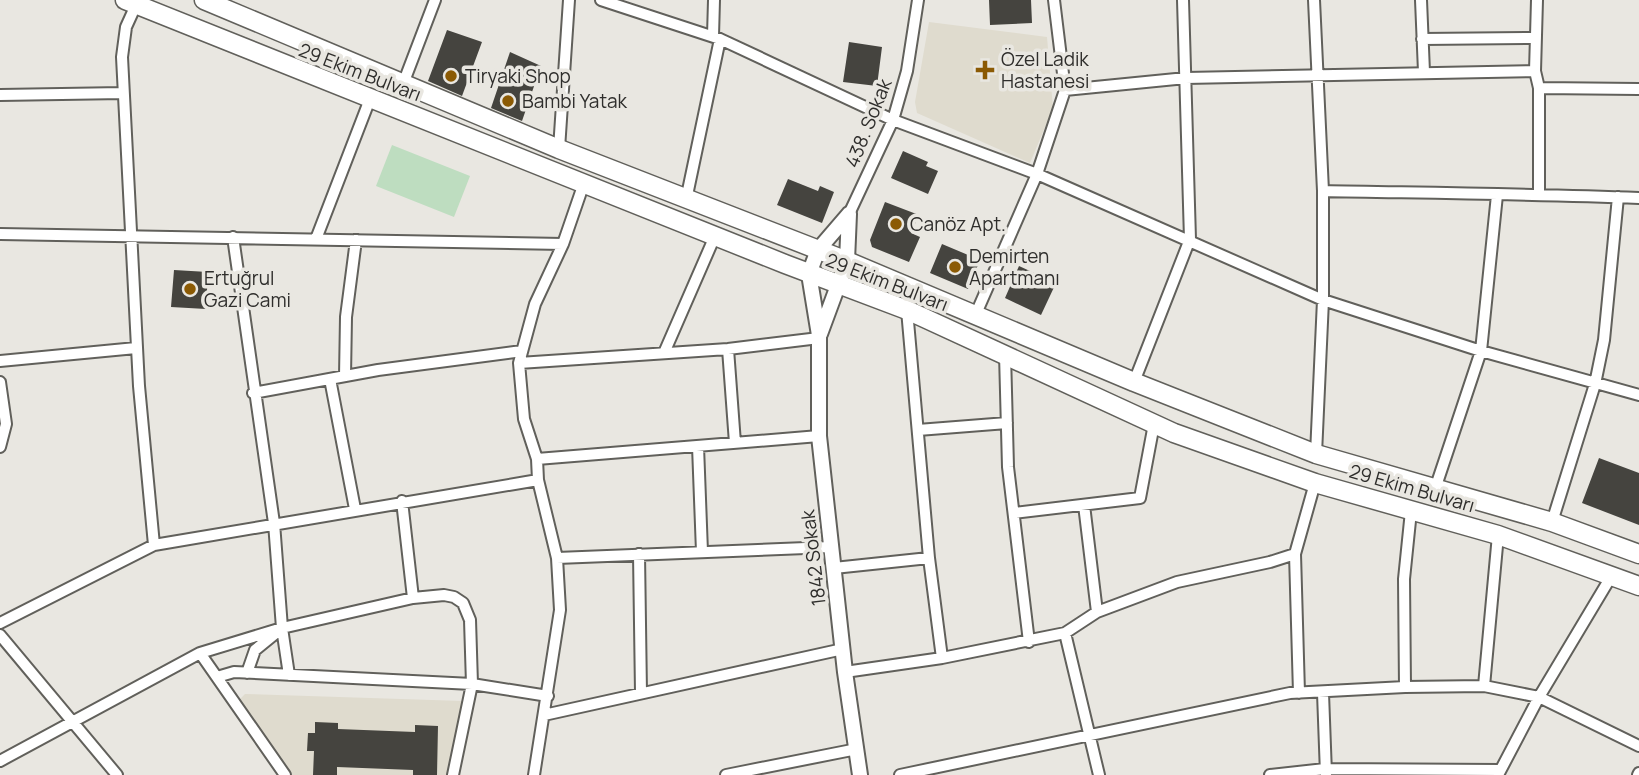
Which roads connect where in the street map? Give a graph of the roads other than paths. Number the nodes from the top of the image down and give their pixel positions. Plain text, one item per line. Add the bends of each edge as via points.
1 (204, 0) edge
2 (435, 0) edge
3 (569, 0) edge
4 (601, 0) edge
5 (715, 0) edge
6 (918, 0) edge
7 (1054, 0) edge
8 (1183, 0) edge
9 (1314, 0) edge
10 (1421, 0) edge
11 (1537, 0) edge
12 (130, 3) edge
13 (716, 38) junction
14 (1536, 38) junction
15 (1422, 39) junction
16 (1535, 71) junction
17 (1424, 72) junction
18 (1317, 75) junction
19 (1186, 78) junction
20 (403, 85) junction
21 (1539, 88) junction
22 (1639, 89) edge
23 (1066, 90) junction
24 (123, 93) junction
25 (0, 94) edge
26 (370, 99) junction
27 (892, 120) junction
28 (559, 149) junction
29 (1037, 174) junction
30 (584, 183) junction
31 (1323, 191) junction
32 (1539, 193) junction
33 (1497, 195) junction
34 (1618, 197) junction
35 (1639, 198) edge
36 (686, 200) junction
37 (849, 214) junction
38 (0, 234) edge
39 (129, 235) junction
40 (715, 236) junction
41 (233, 237) junction
42 (316, 239) junction
43 (1190, 239) junction
44 (356, 240) junction
45 (563, 244) junction
46 (818, 250) junction
47 (847, 261) junction
48 (809, 274) junction
49 (839, 285) junction
50 (1323, 300) junction
51 (907, 310) junction
52 (975, 316) junction
53 (819, 337) junction
54 (136, 348) junction
55 (728, 349) junction
56 (522, 351) junction
57 (1481, 351) junction
58 (664, 353) junction
59 (1005, 354) junction
60 (0, 361) edge
61 (519, 363) junction
62 (345, 376) junction
63 (330, 379) junction
64 (0, 382) edge
65 (1134, 382) junction
66 (1595, 384) junction
67 (253, 393) junction
68 (1639, 396) edge
69 (1007, 422) junction
70 (1154, 424) junction
71 (918, 430) junction
72 (819, 436) junction
73 (735, 443) junction
74 (698, 446) junction
75 (0, 447) edge
76 (1316, 454) junction
77 (537, 459) junction
78 (538, 480) junction
79 (1315, 483) junction
80 (1435, 489) junction
81 (402, 501) junction
82 (1084, 505) junction
83 (355, 509) junction
84 (1411, 511) junction
85 (1014, 513) junction
86 (1552, 522) junction
87 (274, 523) junction
88 (1497, 535) junction
89 (154, 545) junction
90 (831, 547) junction
91 (702, 552) junction
92 (1295, 554) junction
93 (1639, 554) edge
94 (639, 555) junction
95 (557, 558) junction
96 (929, 558) junction
97 (834, 568) junction
98 (1612, 575) junction
99 (1639, 586) edge
100 (413, 598) junction
101 (1097, 612) junction
102 (0, 623) edge
103 (282, 628) junction
104 (1065, 633) junction
105 (0, 635) edge
106 (1029, 642) junction
107 (843, 649) junction
108 (200, 653) junction
109 (942, 659) junction
110 (845, 672) junction
111 (247, 673) junction
112 (289, 675) junction
113 (217, 677) junction
114 (472, 684) junction
115 (1483, 686) junction
116 (1405, 687) junction
117 (1299, 693) junction
118 (1323, 693) junction
119 (641, 694) junction
120 (548, 696) junction
121 (1539, 697) junction
122 (544, 715) junction
123 (72, 719) junction
124 (1091, 734) junction
125 (1639, 746) edge
126 (857, 749) junction
127 (0, 761) edge
128 (779, 770) edge
129 (1326, 772) edge
130 (1499, 772) edge
131 (117, 775) edge
132 (285, 775) edge
133 (453, 775) edge
134 (534, 775) edge
135 (726, 775) edge
136 (860, 775) edge
137 (900, 775) edge
138 (1099, 775) edge
139 (1270, 775) edge

1 - 20 main road, 29 Ekim Bulvarı
2 - 20 street
3 - 28 street
4 - 13 street
5 - 13 street
6 - 27 street, 438. Sokak via 907,71
7 - 23 street
8 - 19 street
9 - 18 street
10 - 15 street
11 - 14 street
12 - 24 street
12 - 26 main road, 29 Ekim Bulvarı
13 - 27 street
13 - 36 street
14 - 15 street
14 - 16 street
15 - 17 street
16 - 17 street
16 - 21 street
17 - 18 street
18 - 19 street
18 - 31 street
19 - 23 street
19 - 43 street
20 - 28 main road, 29 Ekim Bulvarı
21 - 22 street
21 - 32 street
23 - 29 street
24 - 25 street
24 - 39 street
26 - 30 main road, 29 Ekim Bulvarı
26 - 42 street
27 - 29 street
27 - 37 street, 438. Sokak
28 - 36 main road, 29 Ekim Bulvarı
29 - 43 street
29 - 52 street
30 - 40 main road, 29 Ekim Bulvarı
30 - 45 street
31 - 33 street
31 - 50 street
32 - 33 street
32 - 34 street
33 - 57 street
34 - 35 street
34 - 66 street via 1604,340
36 - 46 main road, 29 Ekim Bulvarı
37 - 46 street
37 - 47 street
38 - 39 street
39 - 41 street
39 - 54 street
40 - 48 main road, 29 Ekim Bulvarı
40 - 58 street
41 - 42 street
41 - 67 street
42 - 44 street
43 - 50 street
43 - 65 street
44 - 45 street
44 - 62 street via 346,317
45 - 56 street via 535,304
46 - 47 main road, 29 Ekim Bulvarı
46 - 48 street
47 - 49 street
47 - 52 main road, 29 Ekim Bulvarı
48 - 49 main road, 29 Ekim Bulvarı
48 - 53 street
49 - 51 main road, 29 Ekim Bulvarı
49 - 53 street
50 - 57 street
50 - 76 street
51 - 59 main road, 29 Ekim Bulvarı
51 - 71 street
52 - 65 main road, 29 Ekim Bulvarı
53 - 55 street
53 - 72 street, 1842 Sokak
54 - 60 street
54 - 89 street
55 - 58 street
55 - 73 street
56 - 61 street
56 - 62 street
57 - 66 street
57 - 80 street
58 - 61 street
59 - 69 street
59 - 70 main road, 29 Ekim Bulvarı
61 - 77 street via 524,419
62 - 63 street
63 - 67 street
63 - 83 street
64 - 75 street via 6,424
65 - 76 main road, 29 Ekim Bulvarı
66 - 68 street
66 - 86 street
67 - 87 street
69 - 71 street
69 - 85 street
70 - 79 main road, 29 Ekim Bulvarı
70 - 82 street via 1140,498
71 - 96 street
72 - 73 street
72 - 90 street, 1842 Sokak
73 - 74 street
74 - 77 street
74 - 91 street
76 - 80 main road, 29 Ekim Bulvarı
77 - 78 street
78 - 81 street
78 - 95 street
79 - 84 main road, 29 Ekim Bulvarı
79 - 92 street
80 - 86 main road, 29 Ekim Bulvarı
81 - 83 street
81 - 100 street
82 - 85 street
82 - 101 street
83 - 87 street
84 - 88 main road, 29 Ekim Bulvarı
84 - 116 street via 1404,579
85 - 106 street
86 - 93 main road, 29 Ekim Bulvarı
87 - 89 street
87 - 103 street
88 - 98 main road, 29 Ekim Bulvarı
88 - 115 street
89 - 102 street
90 - 91 street
90 - 97 street, 1842 Sokak
91 - 94 street
92 - 101 street via 1177,582
92 - 117 street
94 - 95 street
94 - 119 street
95 - 120 street via 559,610
96 - 97 street
96 - 109 street
97 - 107 street, 1842 Sokak
98 - 99 main road, 29 Ekim Bulvarı
98 - 121 street
100 - 103 street
100 - 114 street via 444,595 463,603 470,620
101 - 104 street
103 - 108 street
103 - 111 street via 255,650
103 - 112 street
104 - 106 street
104 - 124 street
105 - 123 street
106 - 109 street
107 - 110 street, 1842 Sokak
107 - 119 street
108 - 113 street
108 - 123 street
109 - 110 street
110 - 126 street, 1842 Sokak
111 - 112 street
111 - 113 street
112 - 114 street
113 - 132 street
114 - 120 street
114 - 133 street
115 - 116 street
115 - 121 street
116 - 118 street
117 - 118 street
117 - 124 street
118 - 129 street
119 - 122 street
120 - 122 street
121 - 125 street
121 - 130 street
122 - 134 street
123 - 127 street
123 - 131 street
124 - 137 street
124 - 138 street
126 - 128 street
126 - 136 street, 1842 Sokak
128 - 135 street
129 - 130 street
129 - 139 street

